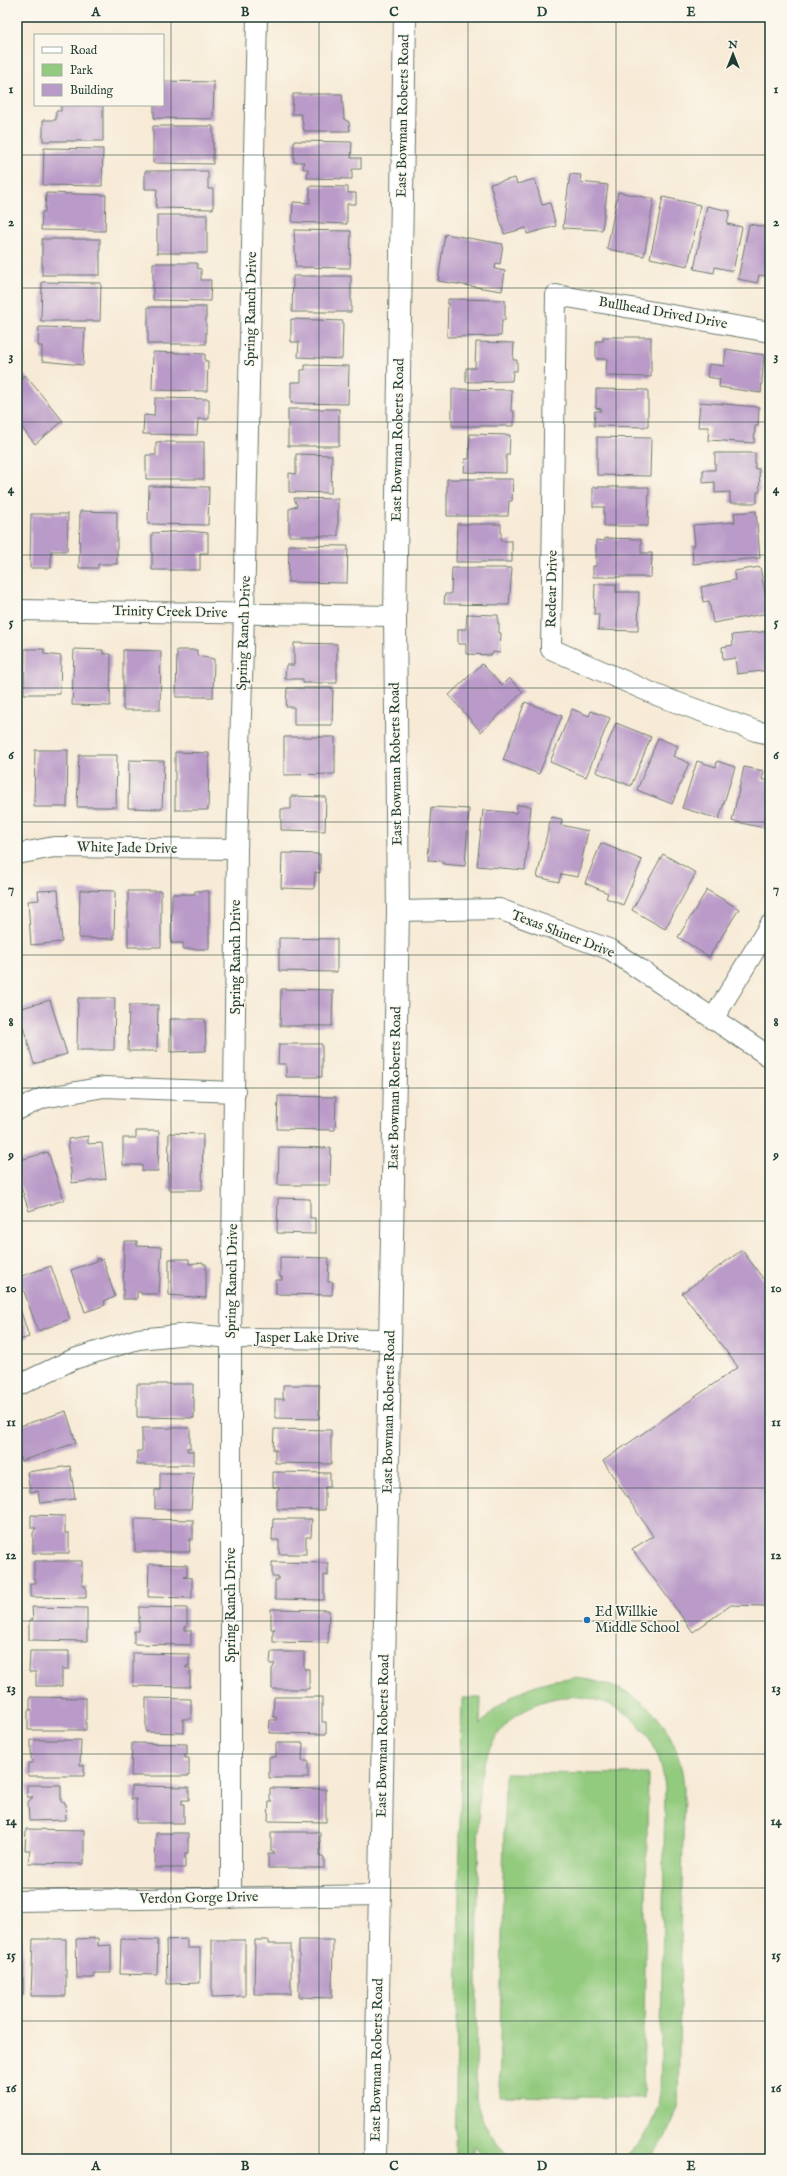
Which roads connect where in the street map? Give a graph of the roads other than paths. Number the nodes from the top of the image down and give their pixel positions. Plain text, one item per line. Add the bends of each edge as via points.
1 (257, 17) edge
2 (405, 17) edge
3 (556, 295) joint
4 (770, 332) edge
5 (17, 610) edge
6 (244, 613) junction
7 (395, 616) junction
8 (770, 734) edge
9 (237, 849) junction
10 (17, 854) edge
11 (398, 911) junction
12 (770, 926) edge
13 (713, 1019) junction
14 (770, 1057) edge
15 (235, 1092) junction
16 (17, 1110) edge
17 (231, 1338) junction
18 (390, 1339) junction
19 (17, 1386) edge
20 (380, 1895) junction
21 (231, 1898) junction
22 (17, 1901) edge
23 (375, 2159) edge

1 - 6 street, Spring Ranch Drive
2 - 7 street, East Bowman Roberts Road
3 - 4 street, Bullhead Drived Drive
3 - 8 street, Redear Drive via 551,649 659,696
5 - 6 street, Trinity Creek Drive
6 - 7 street, Trinity Creek Drive
6 - 9 street, Spring Ranch Drive
7 - 11 street, East Bowman Roberts Road
9 - 10 street, White Jade Drive via 54,847
9 - 15 street, Spring Ranch Drive
11 - 13 street, Texas Shiner Drive via 499,909 611,950
11 - 18 street, East Bowman Roberts Road
12 - 13 street
13 - 14 street, Texas Shiner Drive
15 - 16 street via 104,1087 43,1098
15 - 17 street, Spring Ranch Drive
17 - 18 street, Jasper Lake Drive
17 - 19 street, Jasper Lake Drive via 189,1334 138,1339 74,1359
17 - 21 street, Spring Ranch Drive
18 - 20 street, East Bowman Roberts Road
20 - 21 street, Verdon Gorge Drive
20 - 23 street, East Bowman Roberts Road
21 - 22 street, Verdon Gorge Drive

